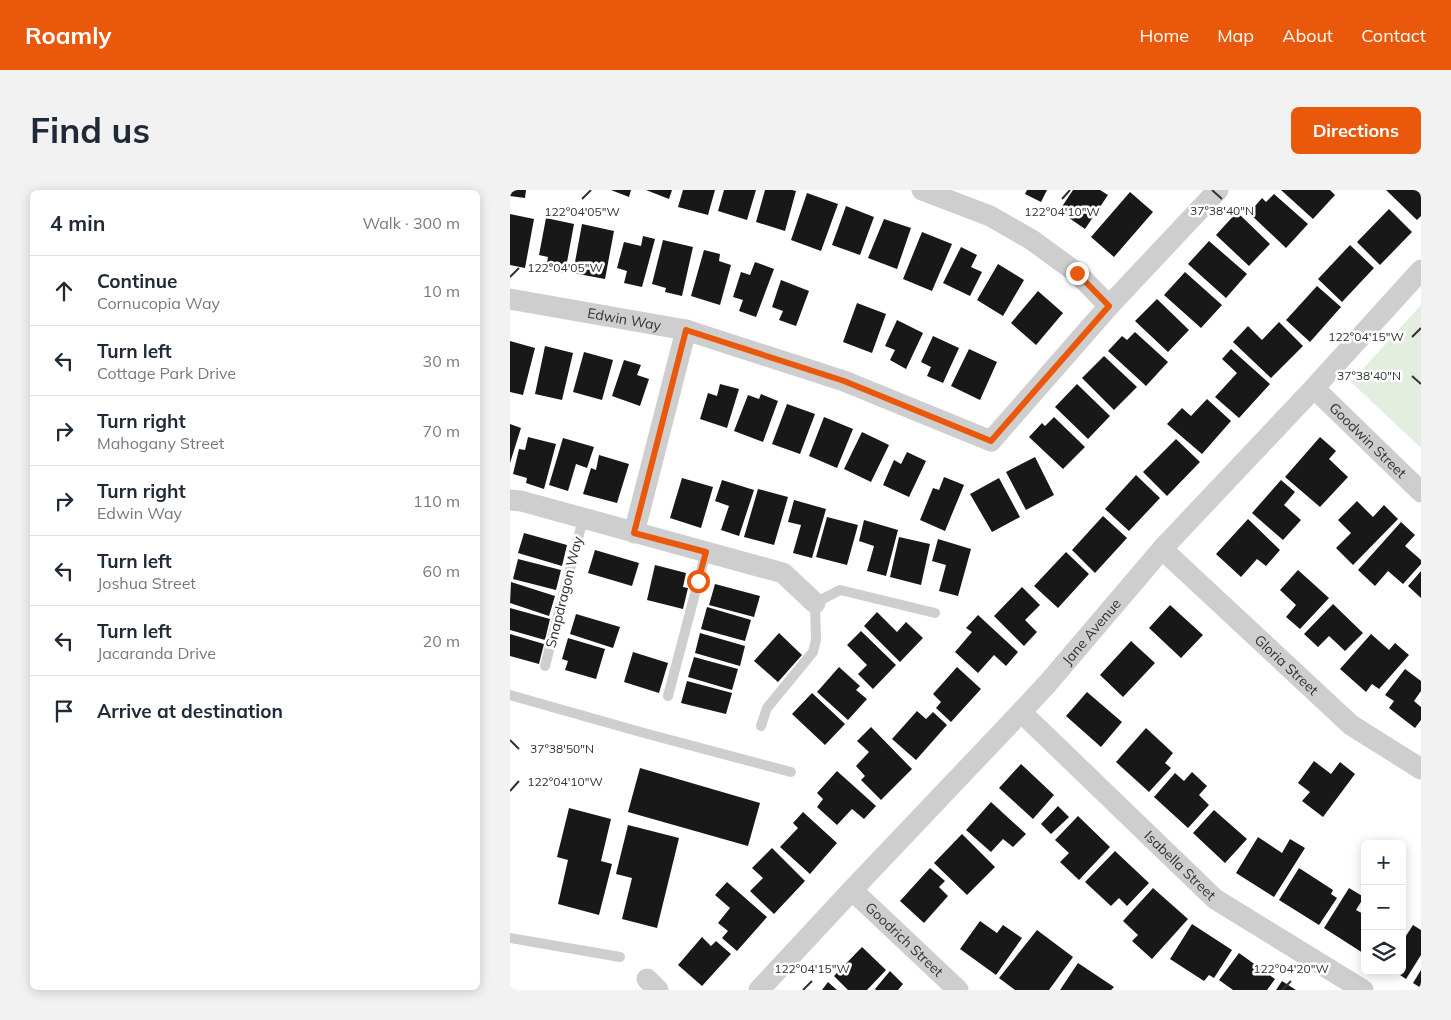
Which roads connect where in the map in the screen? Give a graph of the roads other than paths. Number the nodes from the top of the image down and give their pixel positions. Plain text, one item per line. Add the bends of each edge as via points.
1 (922, 190) edge
2 (1218, 190) edge
3 (1421, 270) edge
4 (510, 299) edge
5 (1109, 306) junction
6 (686, 330) junction
7 (1314, 388) junction
8 (1421, 492) edge
9 (510, 500) edge
10 (583, 519) junction
11 (634, 533) junction
12 (1162, 549) junction
13 (706, 552) junction
14 (815, 602) junction
15 (934, 613) dead end
16 (545, 666) dead end
17 (510, 695) edge
18 (668, 696) dead end
19 (1021, 712) junction
20 (760, 726) dead end
21 (1421, 769) edge
22 (791, 772) dead end
23 (852, 890) junction
24 (510, 938) edge
25 (620, 957) dead end
26 (760, 990) edge
27 (958, 990) edge
28 (1363, 990) edge

1 - 5 street via 990,216 1032,240 1077,273
2 - 5 street
3 - 7 street, Jane Avenue
4 - 6 street, Edwin Way
5 - 6 street, Edwin Way via 991,441 844,381
6 - 11 street
7 - 8 street, Goodwin Street
7 - 12 street, Jane Avenue
9 - 10 street
10 - 11 street
10 - 16 lane, Snapdragon Way
11 - 13 street
12 - 19 street, Jane Avenue
12 - 21 street, Gloria Street via 1351,725
13 - 14 street via 783,573
13 - 18 lane
14 - 15 lane via 840,590
14 - 20 lane via 816,640 813,652 767,708
17 - 22 lane
19 - 23 street, Jane Avenue
19 - 28 street, Isabella Street via 1215,899
23 - 26 street, Jane Avenue
23 - 27 street, Goodrich Street
24 - 25 lane

